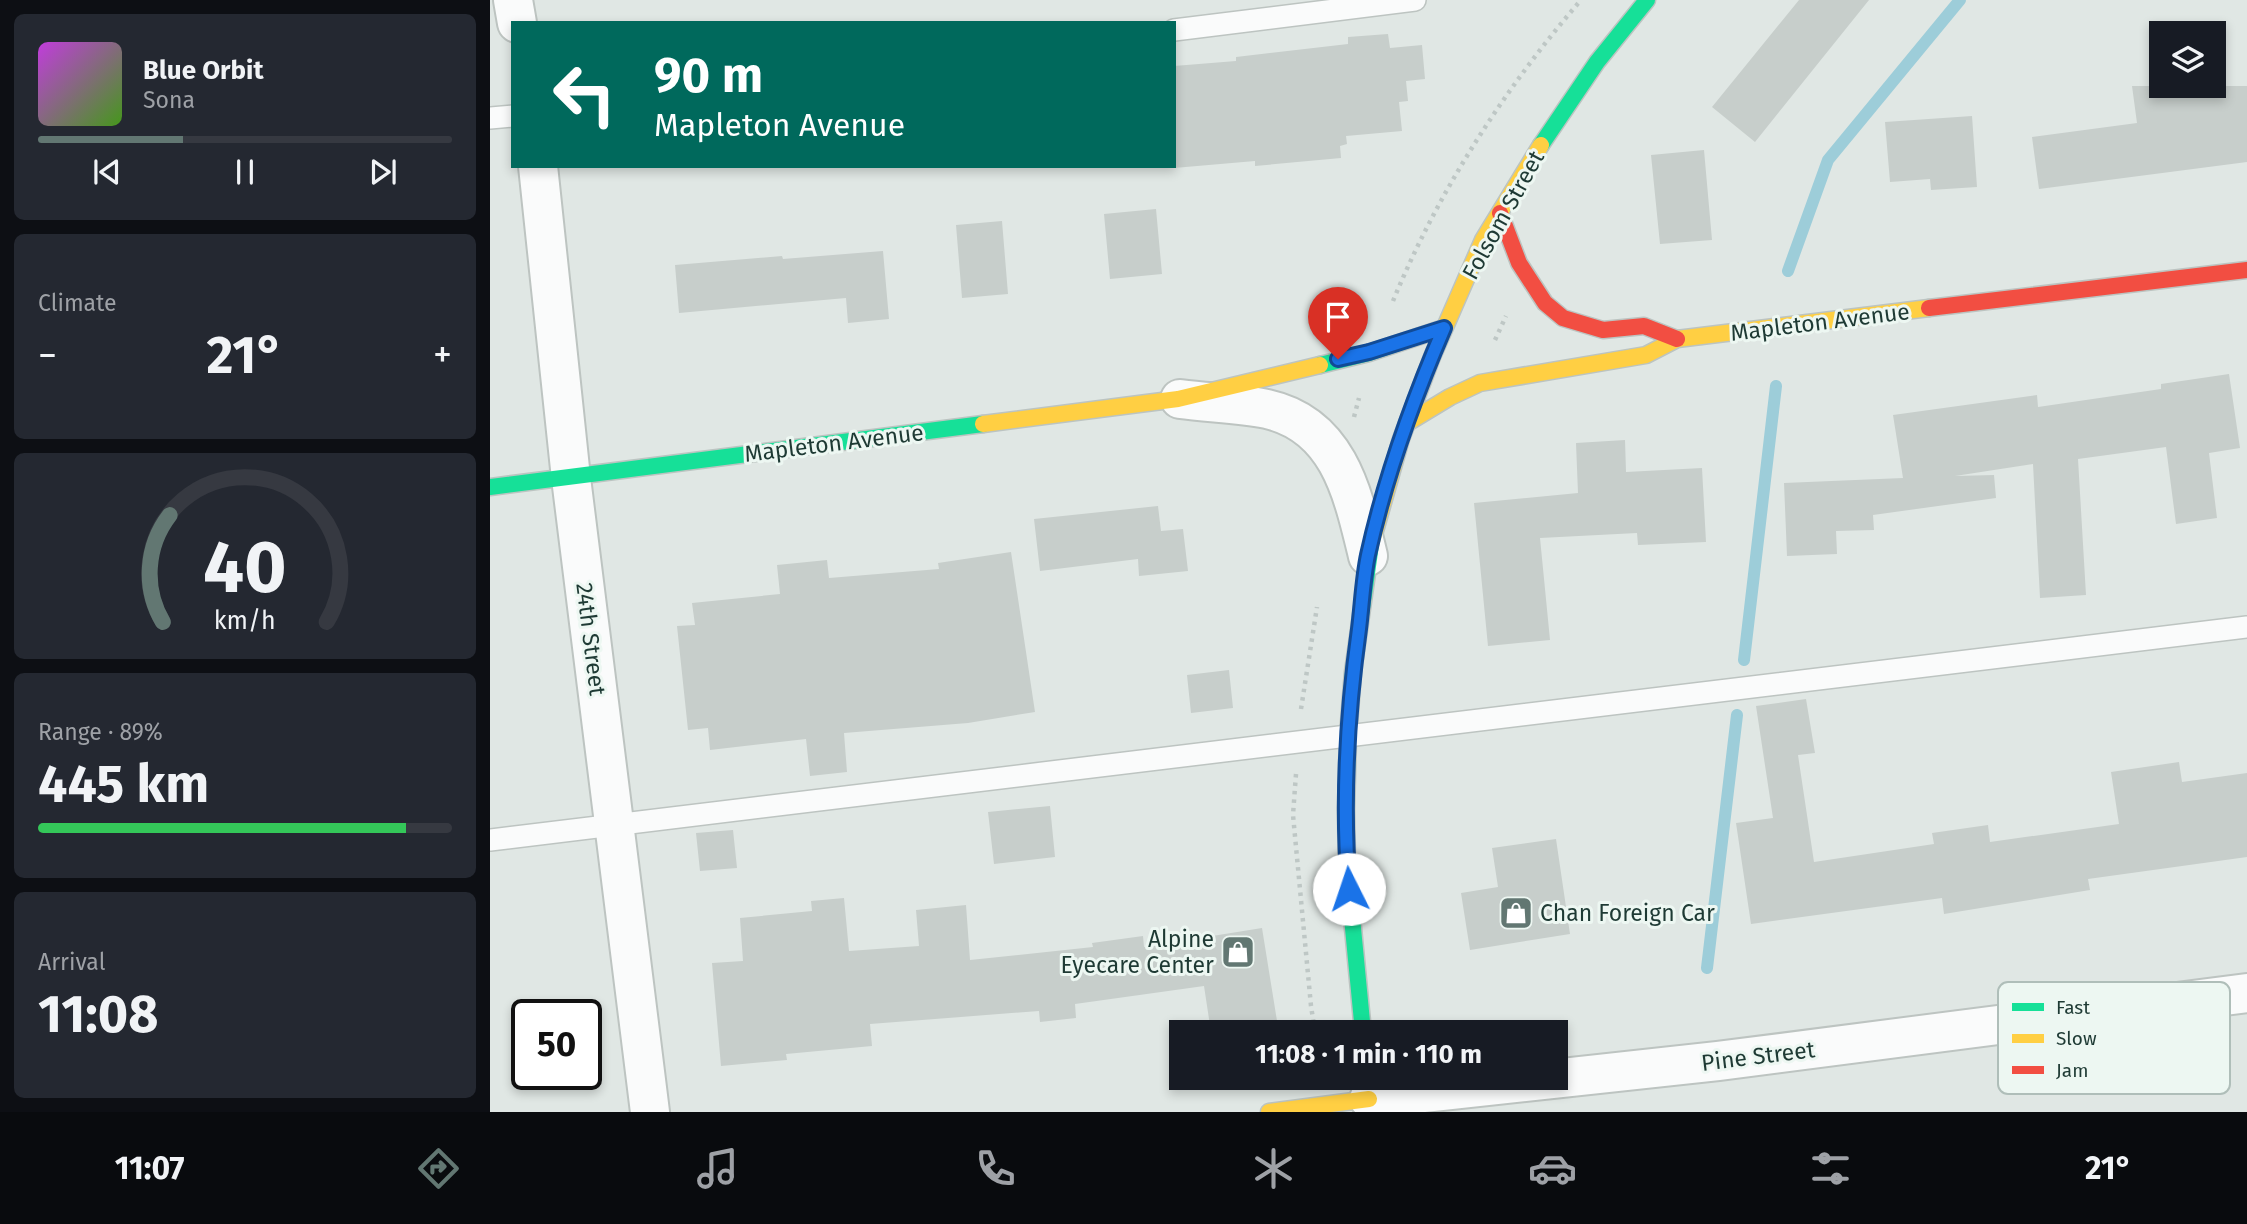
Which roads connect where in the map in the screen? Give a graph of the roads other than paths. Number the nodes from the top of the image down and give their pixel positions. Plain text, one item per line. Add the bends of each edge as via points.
1 (513, 0) edge
2 (1415, 0) edge
3 (1647, 0) edge
4 (517, 21) edge
5 (1176, 30) edge
6 (511, 116) edge
7 (490, 118) edge
8 (538, 168) edge
9 (1500, 213) junction
10 (2247, 270) edge
11 (1444, 328) junction
12 (1677, 339) junction
13 (1178, 399) junction
14 (1407, 423) junction
15 (571, 478) junction
16 (490, 487) edge
17 (1368, 556) junction
18 (2247, 627) edge
19 (1348, 736) junction
20 (614, 824) junction
21 (490, 840) edge
22 (1362, 1020) edge
23 (1998, 1025) edge
24 (1369, 1096) edge
25 (650, 1112) edge
26 (1269, 1112) edge

1 - 4 street
2 - 5 lane
3 - 9 street, Folsom Street via 1597,62
6 - 7 lane
8 - 15 street, 24th Street
9 - 11 street, Folsom Street
9 - 12 street via 1519,263 1545,303 1563,318 1603,330 1644,326
10 - 12 street, Mapleton Avenue
11 - 13 street, Mapleton Avenue via 1369,352
11 - 14 street, Folsom Street
12 - 14 street, Mapleton Avenue via 1646,355 1480,383
13 - 15 street, Mapleton Avenue
13 - 17 street, Mapleton Avenue via 1267,409 1294,418 1318,435 1339,463 1354,498
14 - 17 street, Folsom Street
15 - 16 street, Mapleton Avenue
15 - 20 street, 24th Street
17 - 19 street, Folsom Street
18 - 19 lane
19 - 20 lane
19 - 22 street, Folsom Street via 1347,866
20 - 21 lane
20 - 25 street, 24th Street
23 - 24 street, Pine Street via 1718,1061
24 - 26 street, Pine Street

